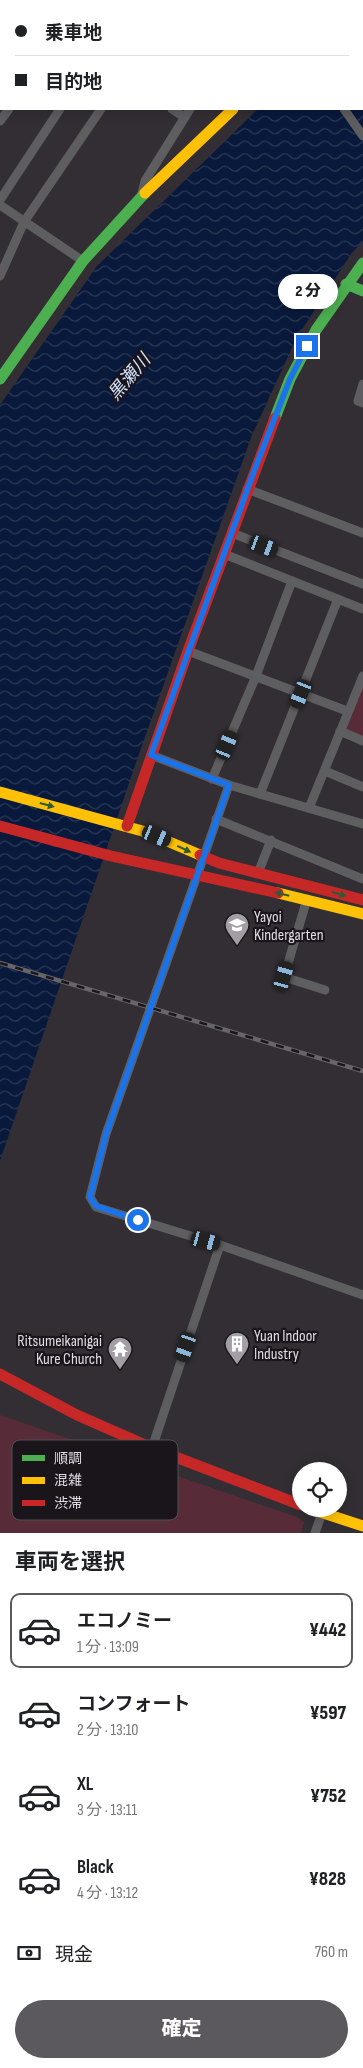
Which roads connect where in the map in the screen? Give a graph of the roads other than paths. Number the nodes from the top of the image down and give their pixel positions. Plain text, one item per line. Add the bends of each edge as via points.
1 (7, 110) edge
2 (59, 110) edge
3 (100, 110) edge
4 (174, 110) edge
5 (189, 110) edge
6 (232, 110) edge
7 (345, 110) edge
8 (184, 117) junction
9 (0, 121) edge
10 (363, 136) edge
11 (141, 197) junction
12 (0, 200) edge
13 (0, 205) edge
14 (24, 222) junction
15 (83, 261) junction
16 (363, 263) edge
17 (0, 276) edge
18 (346, 284) junction
19 (363, 291) edge
20 (0, 380) edge
21 (363, 384) edge
22 (363, 404) edge
23 (247, 490) junction
24 (232, 533) junction
25 (363, 533) edge
26 (224, 554) junction
27 (292, 581) junction
28 (363, 584) edge
29 (338, 599) junction
30 (363, 608) edge
31 (188, 651) junction
32 (256, 676) junction
33 (362, 681) edge
34 (301, 694) junction
35 (347, 711) junction
36 (340, 731) junction
37 (363, 741) edge
38 (151, 755) junction
39 (324, 771) junction
40 (212, 779) junction
41 (229, 785) junction
42 (363, 787) edge
43 (0, 792) edge
44 (260, 794) junction
45 (309, 808) junction
46 (216, 819) junction
47 (363, 824) edge
48 (125, 825) junction
49 (0, 826) edge
50 (271, 840) junction
51 (203, 857) junction
52 (258, 873) junction
53 (198, 875) junction
54 (363, 878) edge
55 (307, 899) junction
56 (363, 900) edge
57 (363, 914) edge
58 (325, 990) dead end
59 (220, 1245) junction
60 (363, 1294) edge
61 (0, 1374) edge
62 (134, 1440) edge
63 (155, 1440) edge
64 (178, 1458) edge
65 (292, 1502) edge
66 (315, 1517) edge
67 (335, 1517) edge
68 (363, 1526) edge
69 (314, 1533) edge

1 - 9 street
2 - 12 street
3 - 14 street
4 - 8 street
5 - 8 street
6 - 11 main road
7 - 10 street
8 - 11 street via 145,181
11 - 15 main road
13 - 14 street
14 - 15 street
14 - 17 street
15 - 20 main road
16 - 18 main road
18 - 19 main road
18 - 23 main road via 290,379
21 - 22 street via 358,401
23 - 24 main road
23 - 25 street
24 - 26 main road
24 - 28 street
26 - 27 street
26 - 31 main road
27 - 29 street
27 - 32 street
29 - 30 street
29 - 34 street
31 - 32 street
31 - 38 main road
32 - 34 street
32 - 40 street
33 - 35 street
34 - 35 street
34 - 44 street
35 - 36 street
36 - 37 street
36 - 39 street
38 - 40 street
38 - 48 main road
39 - 42 street
39 - 45 street
40 - 41 street
41 - 44 street
41 - 46 street
43 -> 48 main road
44 - 45 street
45 - 47 street
46 - 50 street
46 - 51 street
48 -> 51 main road
49 - 53 main road
50 - 52 street
50 - 54 street
51 - 52 main road
51 - 53 street
52 -> 56 main road
55 -> 53 main road
53 - 59 street via 109,1125 90,1197 96,1206
55 - 57 main road
55 - 58 street via 284,976
59 - 60 street
59 - 63 street
61 - 62 main road via 77,1415
64 - 65 main road
66 - 69 street
67 - 68 main road

